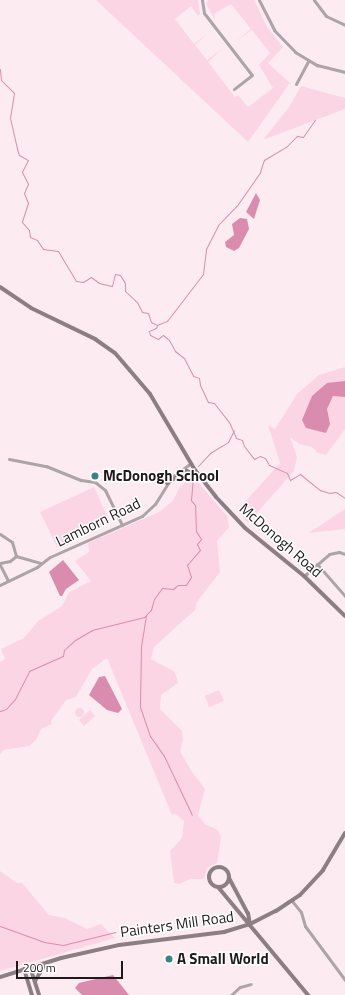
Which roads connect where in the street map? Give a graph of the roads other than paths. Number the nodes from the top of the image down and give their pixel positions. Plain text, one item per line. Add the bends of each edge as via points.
1 (202, 0) edge
2 (259, 0) edge
3 (314, 0) edge
4 (345, 25) edge
5 (308, 61) junction
6 (345, 72) edge
7 (296, 84) dead end
8 (234, 89) dead end
9 (0, 287) edge
10 (9, 459) dead end
11 (191, 463) junction
12 (203, 481) junction
13 (166, 483) junction
14 (122, 525) junction
15 (0, 534) edge
16 (345, 554) edge
17 (16, 556) junction
18 (41, 563) junction
19 (0, 564) edge
20 (316, 564) junction
21 (304, 576) junction
22 (8, 581) junction
23 (0, 585) edge
24 (345, 596) edge
25 (345, 616) edge
26 (345, 833) edge
27 (228, 877) junction
28 (218, 887) junction
29 (292, 901) junction
30 (250, 924) junction
31 (46, 963) junction
32 (30, 967) junction
33 (24, 969) junction
34 (0, 977) edge
35 (345, 980) edge
36 (35, 983) junction
37 (251, 984) dead end
38 (32, 995) edge
39 (39, 995) edge
40 (231, 995) edge
41 (308, 995) edge

1 - 8 street via 204,13 252,75
2 - 5 street via 278,36
3 - 4 street via 326,16
5 - 6 street
5 - 7 street
9 - 11 main road, McDonogh Road via 31,308 95,339 115,353 150,394
10 - 14 street via 46,466 81,480 95,482 105,490
11 - 12 main road, McDonogh Road
11 - 13 street, Lamborn Road
12 - 13 main road via 187,471
12 - 21 main road, McDonogh Road via 245,528
13 - 14 street, Lamborn Road via 148,511
14 - 18 street, Lamborn Road
15 - 17 street via 12,542
16 - 20 street via 329,554
17 - 18 street
17 - 19 street
18 - 22 street, Lamborn Road
19 - 22 street
20 - 21 street
20 - 24 street
21 - 25 main road, McDonogh Road
22 - 23 street, Lamborn Road
26 - 29 main road, Painters Mill Road via 323,870
27 - 28 main road via 226,884
27 - 28 main road via 221,868 211,871 210,880
27 - 30 main road via 248,913
28 - 30 main road
29 - 30 main road, Painters Mill Road
29 - 35 street via 324,954
30 - 31 main road, Painters Mill Road via 224,932 119,945
30 - 41 main road
31 - 32 main road, Painters Mill Road
31 - 36 main road via 38,972
32 - 33 main road, Painters Mill Road
32 - 36 main road
33 - 34 main road, Painters Mill Road
33 - 38 main road
36 - 39 main road
37 - 40 street via 240,987

